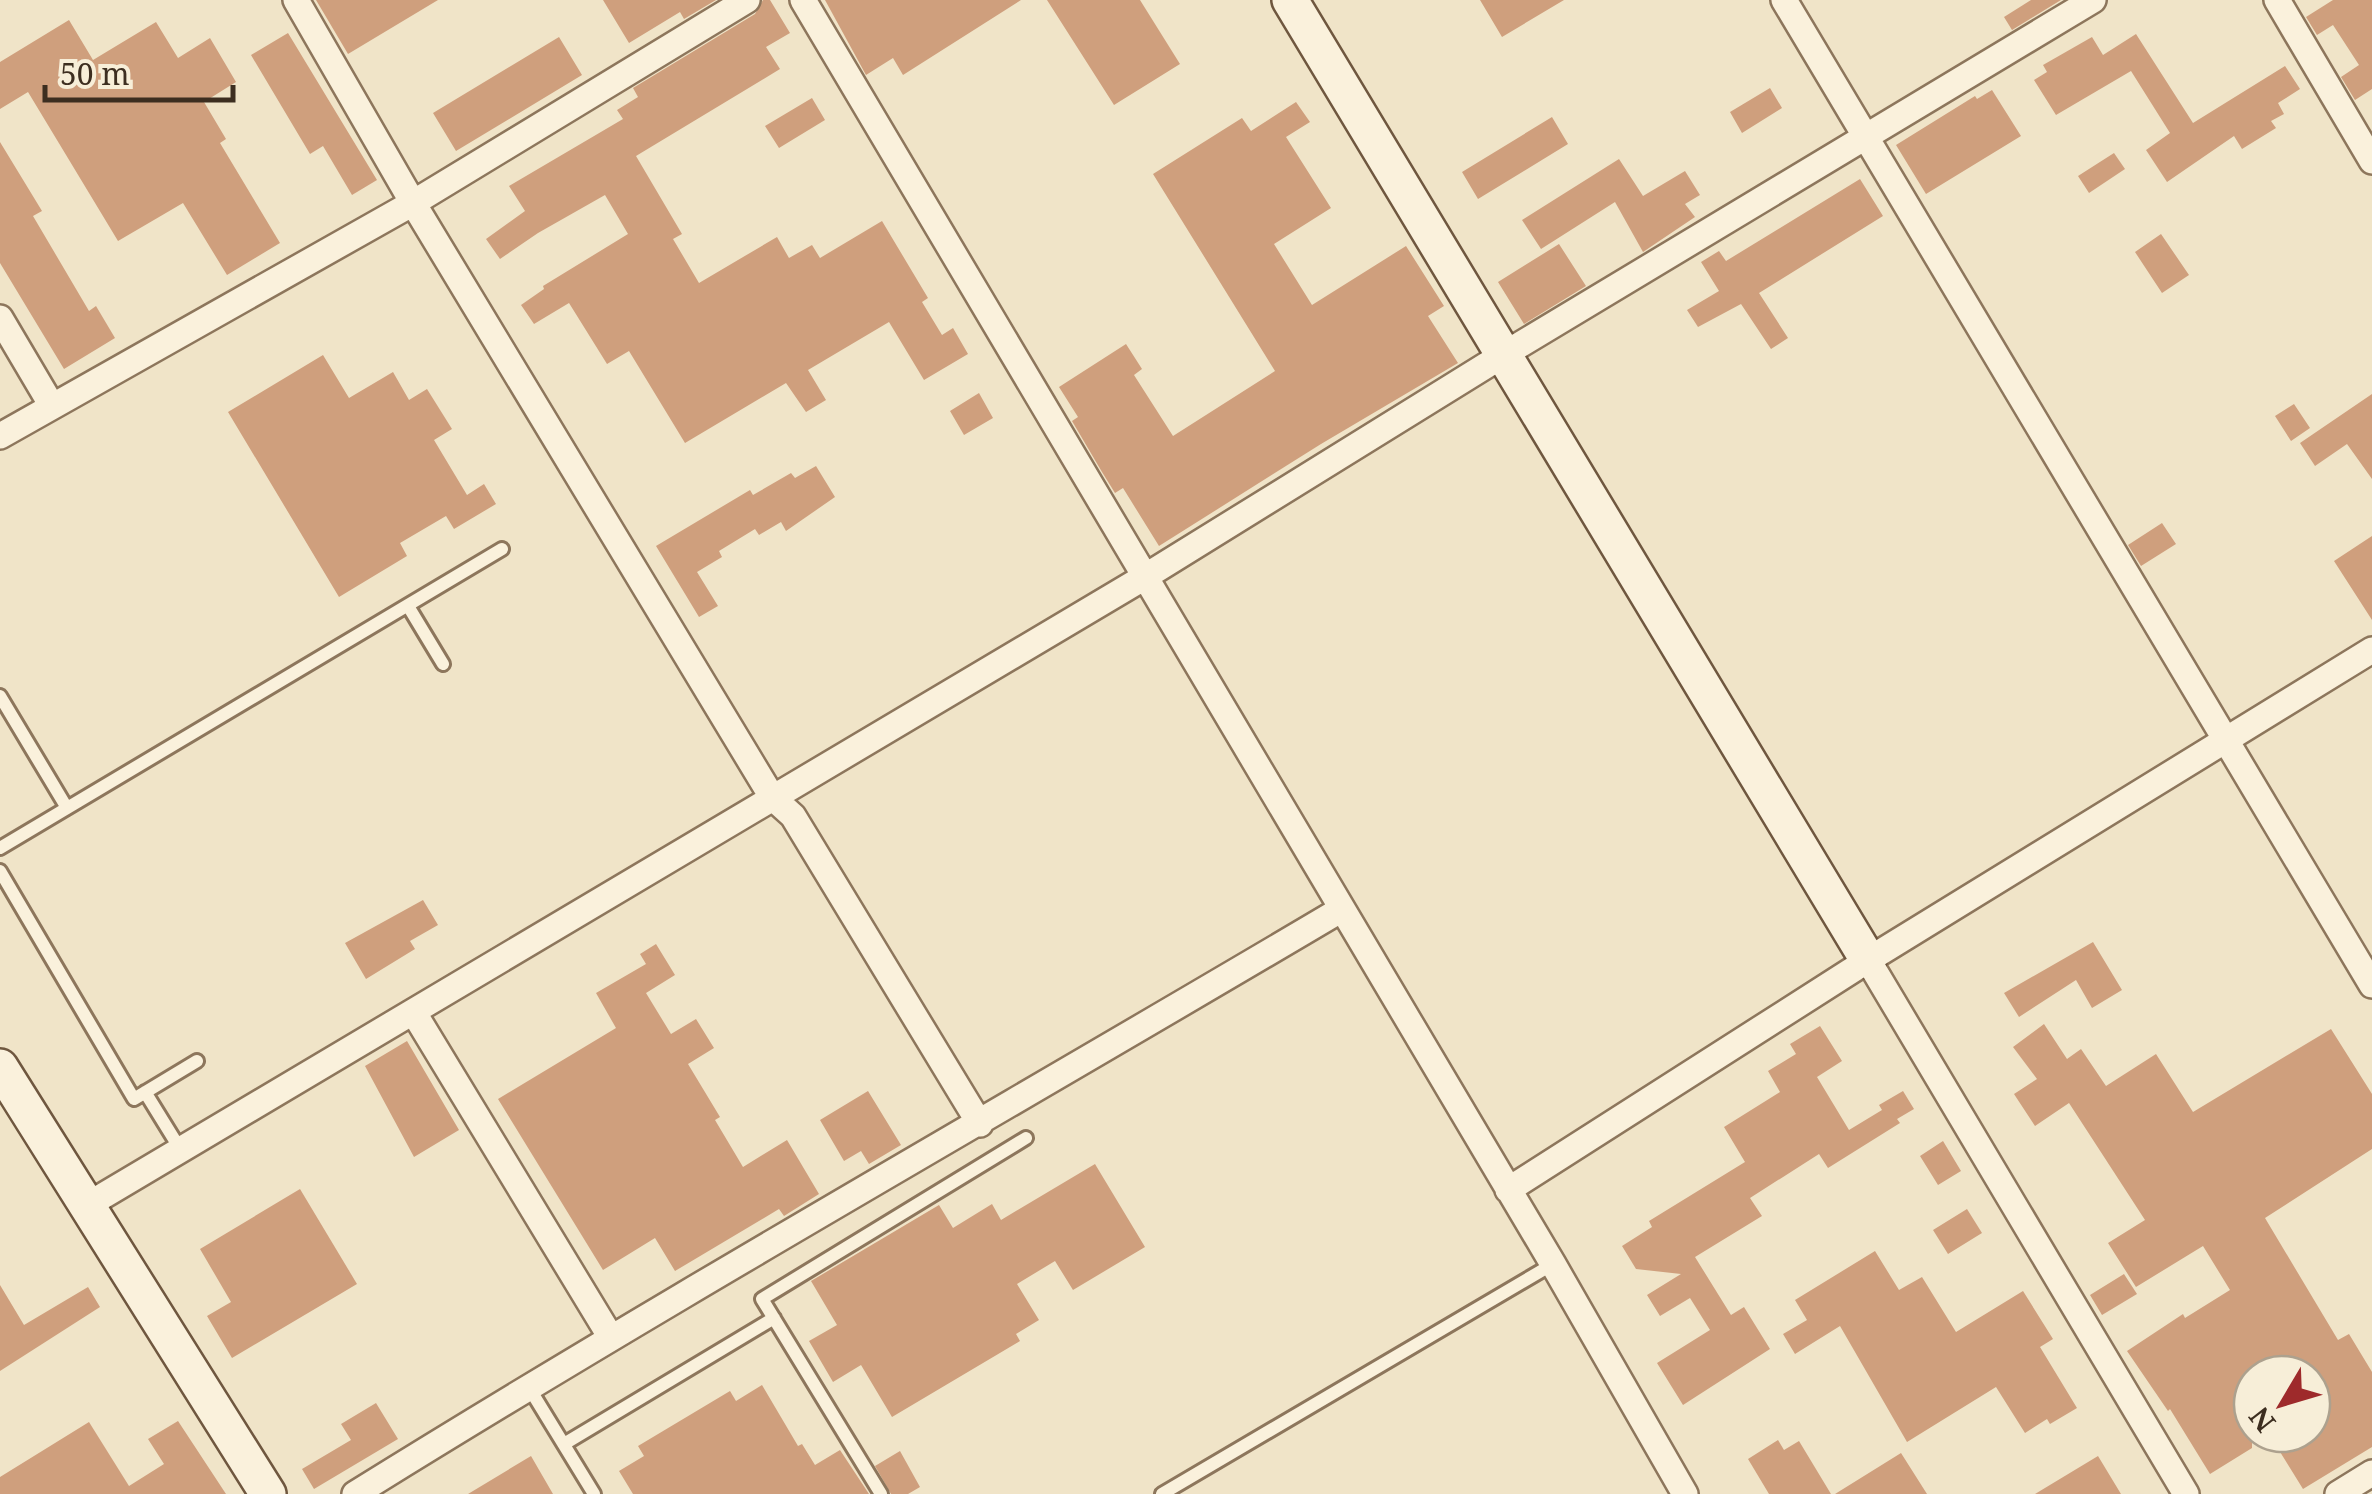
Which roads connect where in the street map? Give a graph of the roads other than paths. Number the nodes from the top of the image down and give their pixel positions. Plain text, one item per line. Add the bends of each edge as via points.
1 (296, 0) edge
2 (748, 0) edge
3 (803, 0) edge
4 (1290, 0) edge
5 (1784, 0) edge
6 (2093, 0) edge
7 (2277, 0) edge
8 (1867, 139) junction
9 (2372, 162) edge
10 (413, 203) junction
11 (0, 318) edge
12 (1503, 354) junction
13 (52, 406) junction
14 (0, 436) edge
15 (502, 550) dead end
16 (1144, 578) junction
17 (408, 606) junction
18 (2372, 650) edge
19 (443, 664) dead end
20 (0, 696) edge
21 (2227, 741) junction
22 (772, 797) junction
23 (67, 808) junction
24 (0, 848) edge
25 (0, 871) edge
26 (1342, 909) junction
27 (1868, 960) junction
28 (2372, 985) edge
29 (414, 1013) junction
30 (197, 1061) dead end
31 (0, 1067) edge
32 (146, 1092) junction
33 (980, 1124) junction
34 (1026, 1138) dead end
35 (182, 1152) junction
36 (1508, 1190) junction
37 (86, 1206) junction
38 (1553, 1264) junction
39 (774, 1318) junction
40 (610, 1336) junction
41 (528, 1386) junction
42 (564, 1444) junction
43 (2372, 1473) edge
44 (268, 1494) edge
45 (355, 1494) edge
46 (594, 1494) edge
47 (881, 1494) edge
48 (1162, 1494) edge
49 (1685, 1494) edge
50 (2186, 1494) edge
51 (2338, 1494) edge

1 - 10 street
2 - 10 street
3 - 16 street
4 - 12 street
5 - 8 street
6 - 8 street
7 - 9 street
8 - 12 street
8 - 21 street
10 - 13 street
10 - 22 street
11 - 13 street
12 - 16 street
12 - 27 street
13 - 14 street
15 - 17 lane
16 - 22 street
16 - 26 street
17 - 19 lane
17 - 23 lane
18 - 21 street
20 - 23 lane
21 - 27 street
21 - 28 street
22 - 29 street
22 - 33 street via 793,816
23 - 24 lane
25 - 32 lane via 134,1099
26 - 33 street
26 - 36 street
27 - 36 street
27 - 50 street
29 - 35 street
29 - 40 street
30 - 32 lane
31 - 37 street
32 - 35 lane
33 - 40 street
34 - 39 lane via 762,1298
35 - 37 street
36 - 38 street
37 - 44 street
38 - 48 lane
38 - 49 street
39 - 42 lane
39 - 47 lane
40 - 41 street
41 - 42 lane
41 - 45 street
42 - 46 lane
43 - 51 street

